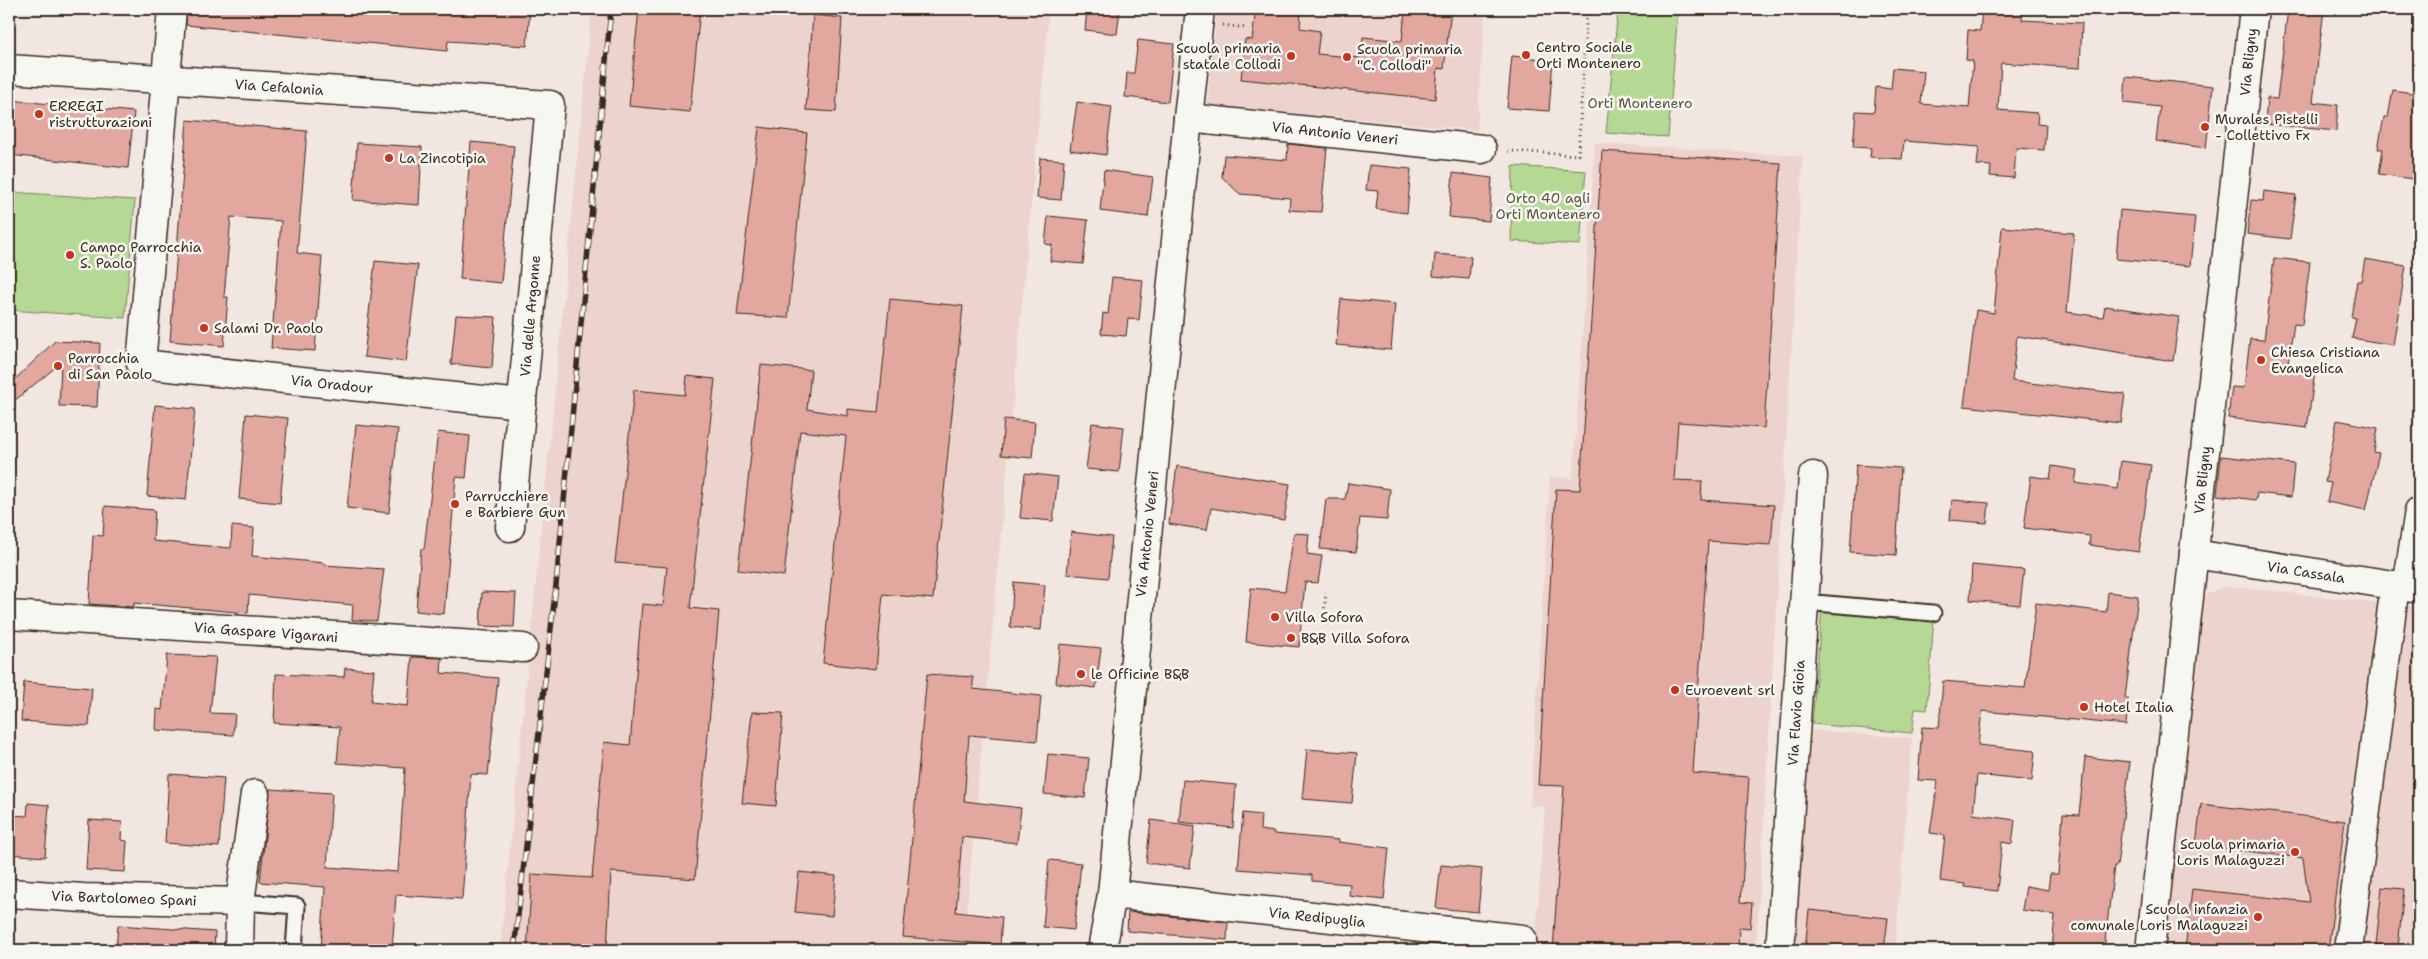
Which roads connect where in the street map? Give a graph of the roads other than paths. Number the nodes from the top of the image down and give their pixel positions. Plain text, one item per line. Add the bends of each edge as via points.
1 (172, 9) edge
2 (1200, 9) edge
3 (2254, 9) edge
4 (9, 69) edge
5 (166, 79) junction
6 (550, 105) joint
7 (1188, 118) junction
8 (1482, 149) road end
9 (522, 404) junction
10 (1813, 476) dead end
11 (2419, 511) edge
12 (510, 527) dead end
13 (2194, 554) junction
14 (2407, 587) edge
15 (1804, 602) junction
16 (1933, 613) dead end
17 (9, 615) edge
18 (523, 648) dead end
19 (255, 794) dead end
20 (9, 893) edge
21 (1112, 894) junction
22 (240, 902) junction
23 (1522, 945) edge
24 (239, 950) edge
25 (294, 950) edge
26 (1102, 950) edge
27 (1780, 950) edge
28 (2150, 950) edge
29 (2348, 950) edge

1 - 5 street
2 - 7 street, Via Antonio Veneri
3 - 13 street, Via Bligny
4 - 5 street, Via Cefalonia
5 - 6 street, Via Cefalonia
5 - 9 street, Via Oradour via 141,364
6 - 9 street, Via delle Argonne
7 - 8 street, Via Antonio Veneri
7 - 21 street, Via Antonio Veneri
9 - 12 street, Via delle Argonne
10 - 15 street, Via Flavio Gioia
11 - 14 street
13 - 14 street, Via Cassala
13 - 28 street, Via Bligny
14 - 29 street
15 - 16 lane
15 - 27 street, Via Flavio Gioia
17 - 18 street, Via Gaspare Vigarani
19 - 22 street
20 - 22 street, Via Bartolomeo Spani
21 - 23 street, Via Redipuglia
21 - 26 street, Via Antonio Veneri
22 - 24 street
22 - 25 lane via 297,906

